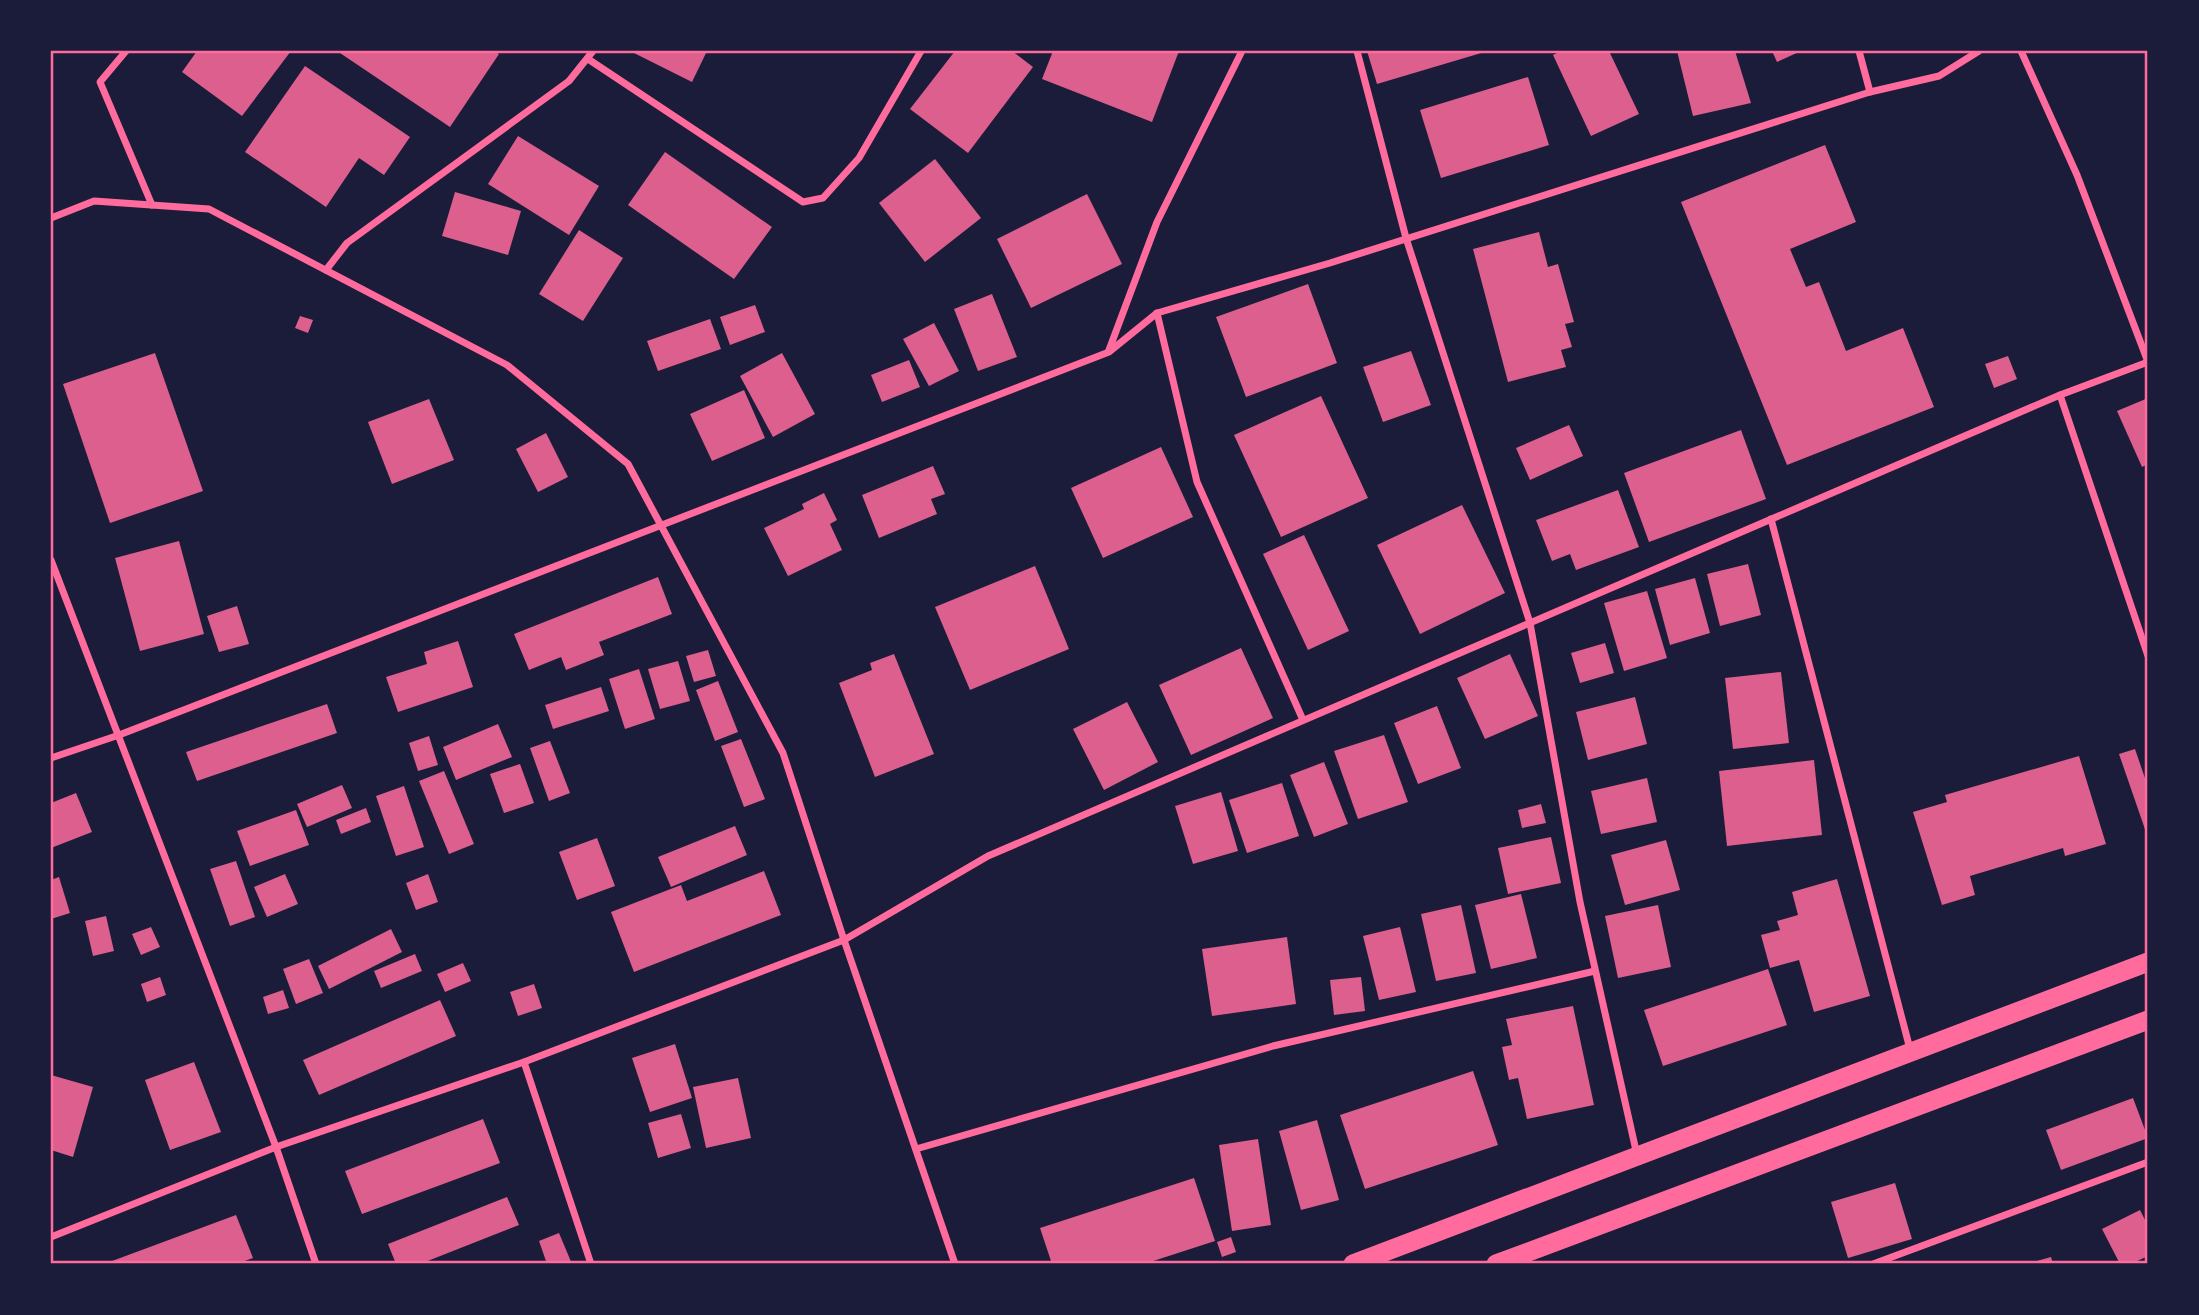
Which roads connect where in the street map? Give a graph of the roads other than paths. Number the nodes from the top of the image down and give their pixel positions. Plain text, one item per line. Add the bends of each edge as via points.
1 (126, 51) edge
2 (593, 51) edge
3 (921, 51) edge
4 (1242, 51) edge
5 (1357, 51) edge
6 (1859, 51) edge
7 (1979, 51) edge
8 (2021, 51) edge
9 (589, 59) junction
10 (1870, 92) junction
11 (152, 205) junction
12 (51, 218) edge
13 (1406, 238) junction
14 (326, 270) junction
15 (1157, 313) junction
16 (1109, 352) junction
17 (2148, 362) edge
18 (2060, 394) junction
19 (1771, 519) junction
20 (660, 525) junction
21 (51, 561) edge
22 (1530, 623) junction
23 (2148, 656) edge
24 (1303, 720) junction
25 (119, 735) junction
26 (51, 758) edge
27 (844, 940) junction
28 (2148, 962) edge
29 (1595, 971) junction
30 (2148, 1020) edge
31 (1911, 1053) junction
32 (524, 1062) junction
33 (276, 1147) junction
34 (916, 1149) junction
35 (1637, 1156) junction
36 (2148, 1162) edge
37 (51, 1237) edge
38 (316, 1264) edge
39 (591, 1264) edge
40 (956, 1264) edge
41 (1353, 1264) edge
42 (1500, 1264) edge
43 (1873, 1264) edge

1 - 11 street via 100,82
2 - 9 street
3 - 9 street via 859,158 823,198 803,202
4 - 16 street via 1157,222
5 - 13 street
6 - 10 street
7 - 10 street via 1939,76
8 - 17 street via 2077,175
9 - 14 street via 541,105 347,243
10 - 13 street
11 - 12 street via 94,201
11 - 14 street via 209,209
13 - 15 street
13 - 22 street
14 - 20 street via 508,365 628,464
15 - 16 street
15 - 24 street via 1197,482
16 - 20 street
17 - 18 street
18 - 19 street
18 - 23 street
19 - 22 street
19 - 31 street
20 - 25 street
20 - 27 street via 783,753
21 - 25 street
22 - 24 street
22 - 29 street
24 - 27 street via 988,856
25 - 26 street
25 - 33 street
27 - 32 street
27 - 34 street
28 - 31 highway
29 - 34 street via 1273,1046
29 - 35 street
30 - 42 highway
31 - 35 highway
32 - 33 street
32 - 39 street
33 - 37 street
33 - 38 street
34 - 40 street
35 - 41 highway
36 - 43 street

